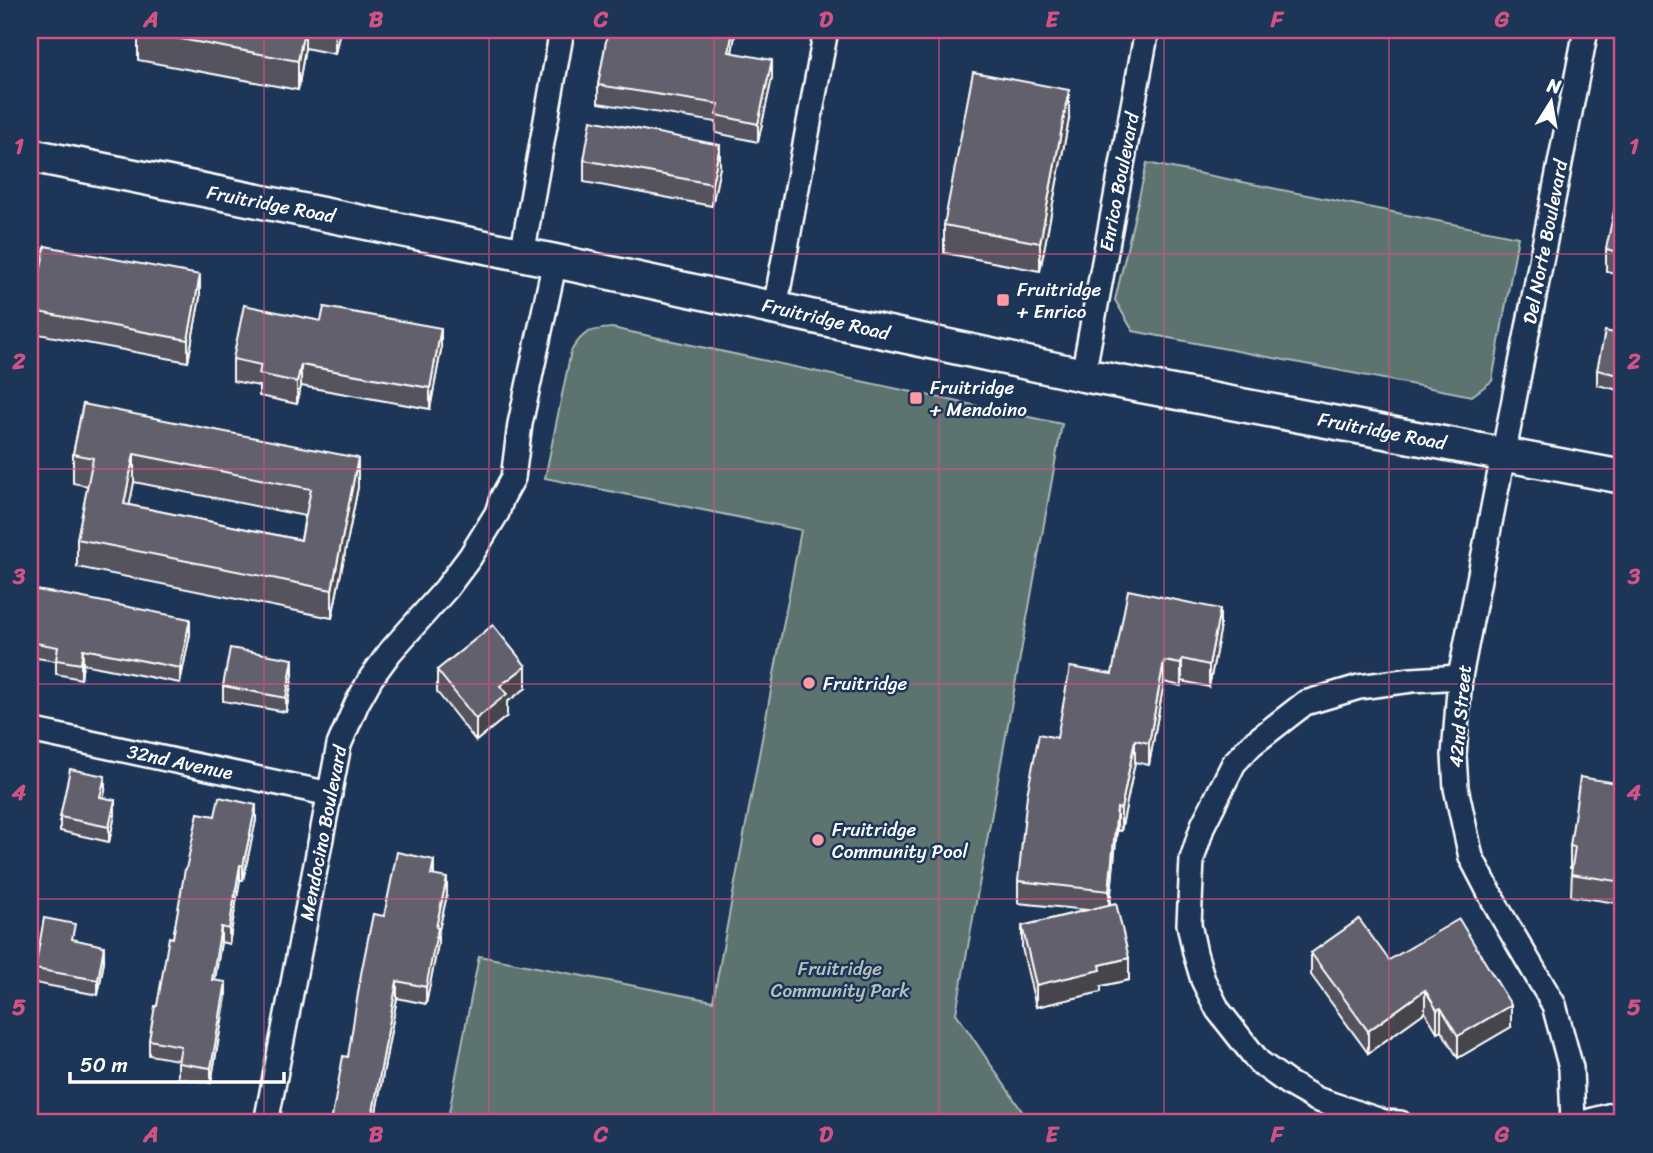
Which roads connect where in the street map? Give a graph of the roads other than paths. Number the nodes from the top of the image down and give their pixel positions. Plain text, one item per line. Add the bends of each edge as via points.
1 (562, 30) edge
2 (826, 30) edge
3 (1147, 30) edge
4 (1586, 30) edge
5 (30, 155) edge
6 (522, 255) junction
7 (555, 261) junction
8 (775, 308) junction
9 (1083, 375) junction
10 (1504, 454) junction
11 (1623, 477) edge
12 (1460, 677) junction
13 (30, 730) edge
14 (330, 794) junction
15 (1623, 1112) edge
16 (266, 1123) edge
17 (1400, 1123) edge
18 (1573, 1123) edge
19 (1582, 1123) edge

1 - 6 street
2 - 8 street
3 - 9 street, Enrico Boulevard
4 - 10 street, Del Norte Boulevard
5 - 6 main road, Fruitridge Road
6 - 7 main road, Fruitridge Road
7 - 8 main road, Fruitridge Road
7 - 14 street, Mendocino Boulevard via 513,478 470,557 371,678 339,744
8 - 9 main road, Fruitridge Road
9 - 10 main road, Fruitridge Road
10 - 11 main road, Fruitridge Road
10 - 12 street, 42nd Street
12 - 17 street via 1359,687 1305,703 1234,763 1203,825 1192,859 1189,924 1203,979 1217,1010 1259,1062 1287,1083 1316,1099
12 - 18 street, 42nd Street via 1455,788 1471,857 1554,1005 1572,1068
13 - 14 street, 32nd Avenue
14 - 16 street, Mendocino Boulevard
15 - 19 street

